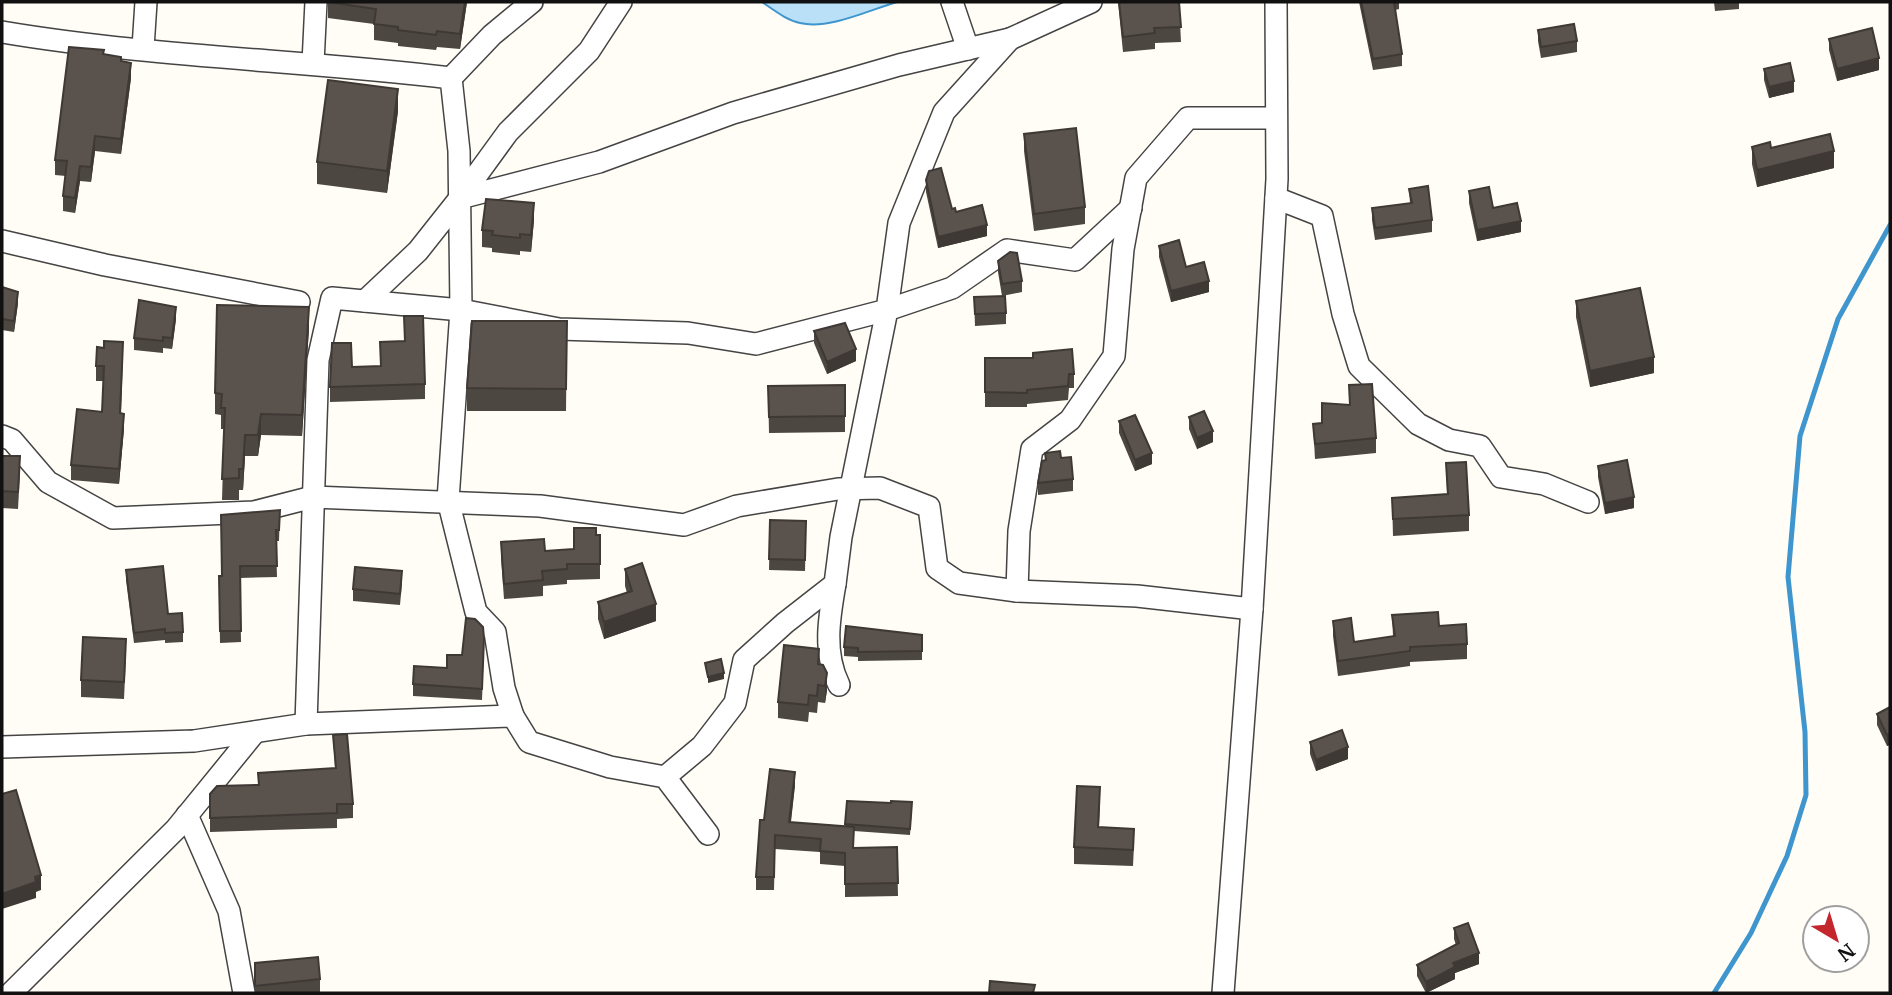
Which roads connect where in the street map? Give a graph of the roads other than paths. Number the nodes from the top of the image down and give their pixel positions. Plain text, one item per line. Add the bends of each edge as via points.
1 (146, 2) edge
2 (316, 2) edge
3 (532, 2) edge
4 (621, 2) edge
5 (952, 2) edge
6 (1091, 2) edge
7 (1276, 2) edge
8 (2, 32) edge
9 (1010, 39) junction
10 (143, 48) junction
11 (968, 49) junction
12 (313, 63) junction
13 (451, 78) junction
14 (1275, 118) junction
15 (460, 198) junction
16 (1276, 198) junction
17 (1131, 208) junction
18 (2, 241) edge
19 (365, 301) junction
20 (299, 302) dead end
21 (461, 310) junction
22 (887, 310) junction
23 (2, 436) edge
24 (853, 489) junction
25 (313, 497) junction
26 (448, 500) junction
27 (1588, 502) dead end
28 (835, 584) junction
29 (1017, 592) junction
30 (1252, 609) junction
31 (839, 685) dead end
32 (513, 716) junction
33 (306, 724) junction
34 (255, 732) junction
35 (2, 747) edge
36 (665, 777) junction
37 (187, 815) junction
38 (708, 834) dead end
39 (2, 978) edge
40 (9, 993) edge
41 (244, 993) edge
42 (1223, 993) edge

1 - 10 street
2 - 12 street
3 - 13 street
4 - 15 street via 589,51 508,132
5 - 11 street
6 - 9 street
7 - 14 street
8 - 10 street
9 - 11 street
9 - 22 street via 944,112 899,223
10 - 12 street
11 - 15 street via 733,113 599,162
12 - 13 street
13 - 15 street
14 - 16 street
14 - 17 street via 1188,118 1136,178
15 - 19 street via 418,251
15 - 21 street
16 - 27 street via 1322,216 1359,366 1418,424 1449,440 1480,446 1501,477 1544,484
16 - 30 street
17 - 22 street via 1075,260 1007,250 952,288
17 - 29 street via 1114,356 1070,420 1032,449 1018,542
18 - 20 street
19 - 21 street
19 - 25 street via 332,298 318,360
21 - 22 street via 559,329 688,333 756,344
21 - 26 street
22 - 24 street
23 - 25 street via 12,440 48,482 113,518 254,512
24 - 26 street via 737,506 684,525 598,512
24 - 28 street
24 - 29 street via 880,488 929,507 937,568 959,583
25 - 26 street
25 - 33 street
26 - 32 street via 477,612 495,632
28 - 31 street via 828,621 829,651
28 - 36 street via 744,660 735,703 702,746
29 - 30 street via 1137,596
30 - 42 street
32 - 33 street
32 - 36 street via 529,743 610,767
33 - 34 street
34 - 35 street via 194,741
34 - 37 street
36 - 38 street
37 - 40 street
37 - 41 street via 229,911
39 - 40 street

